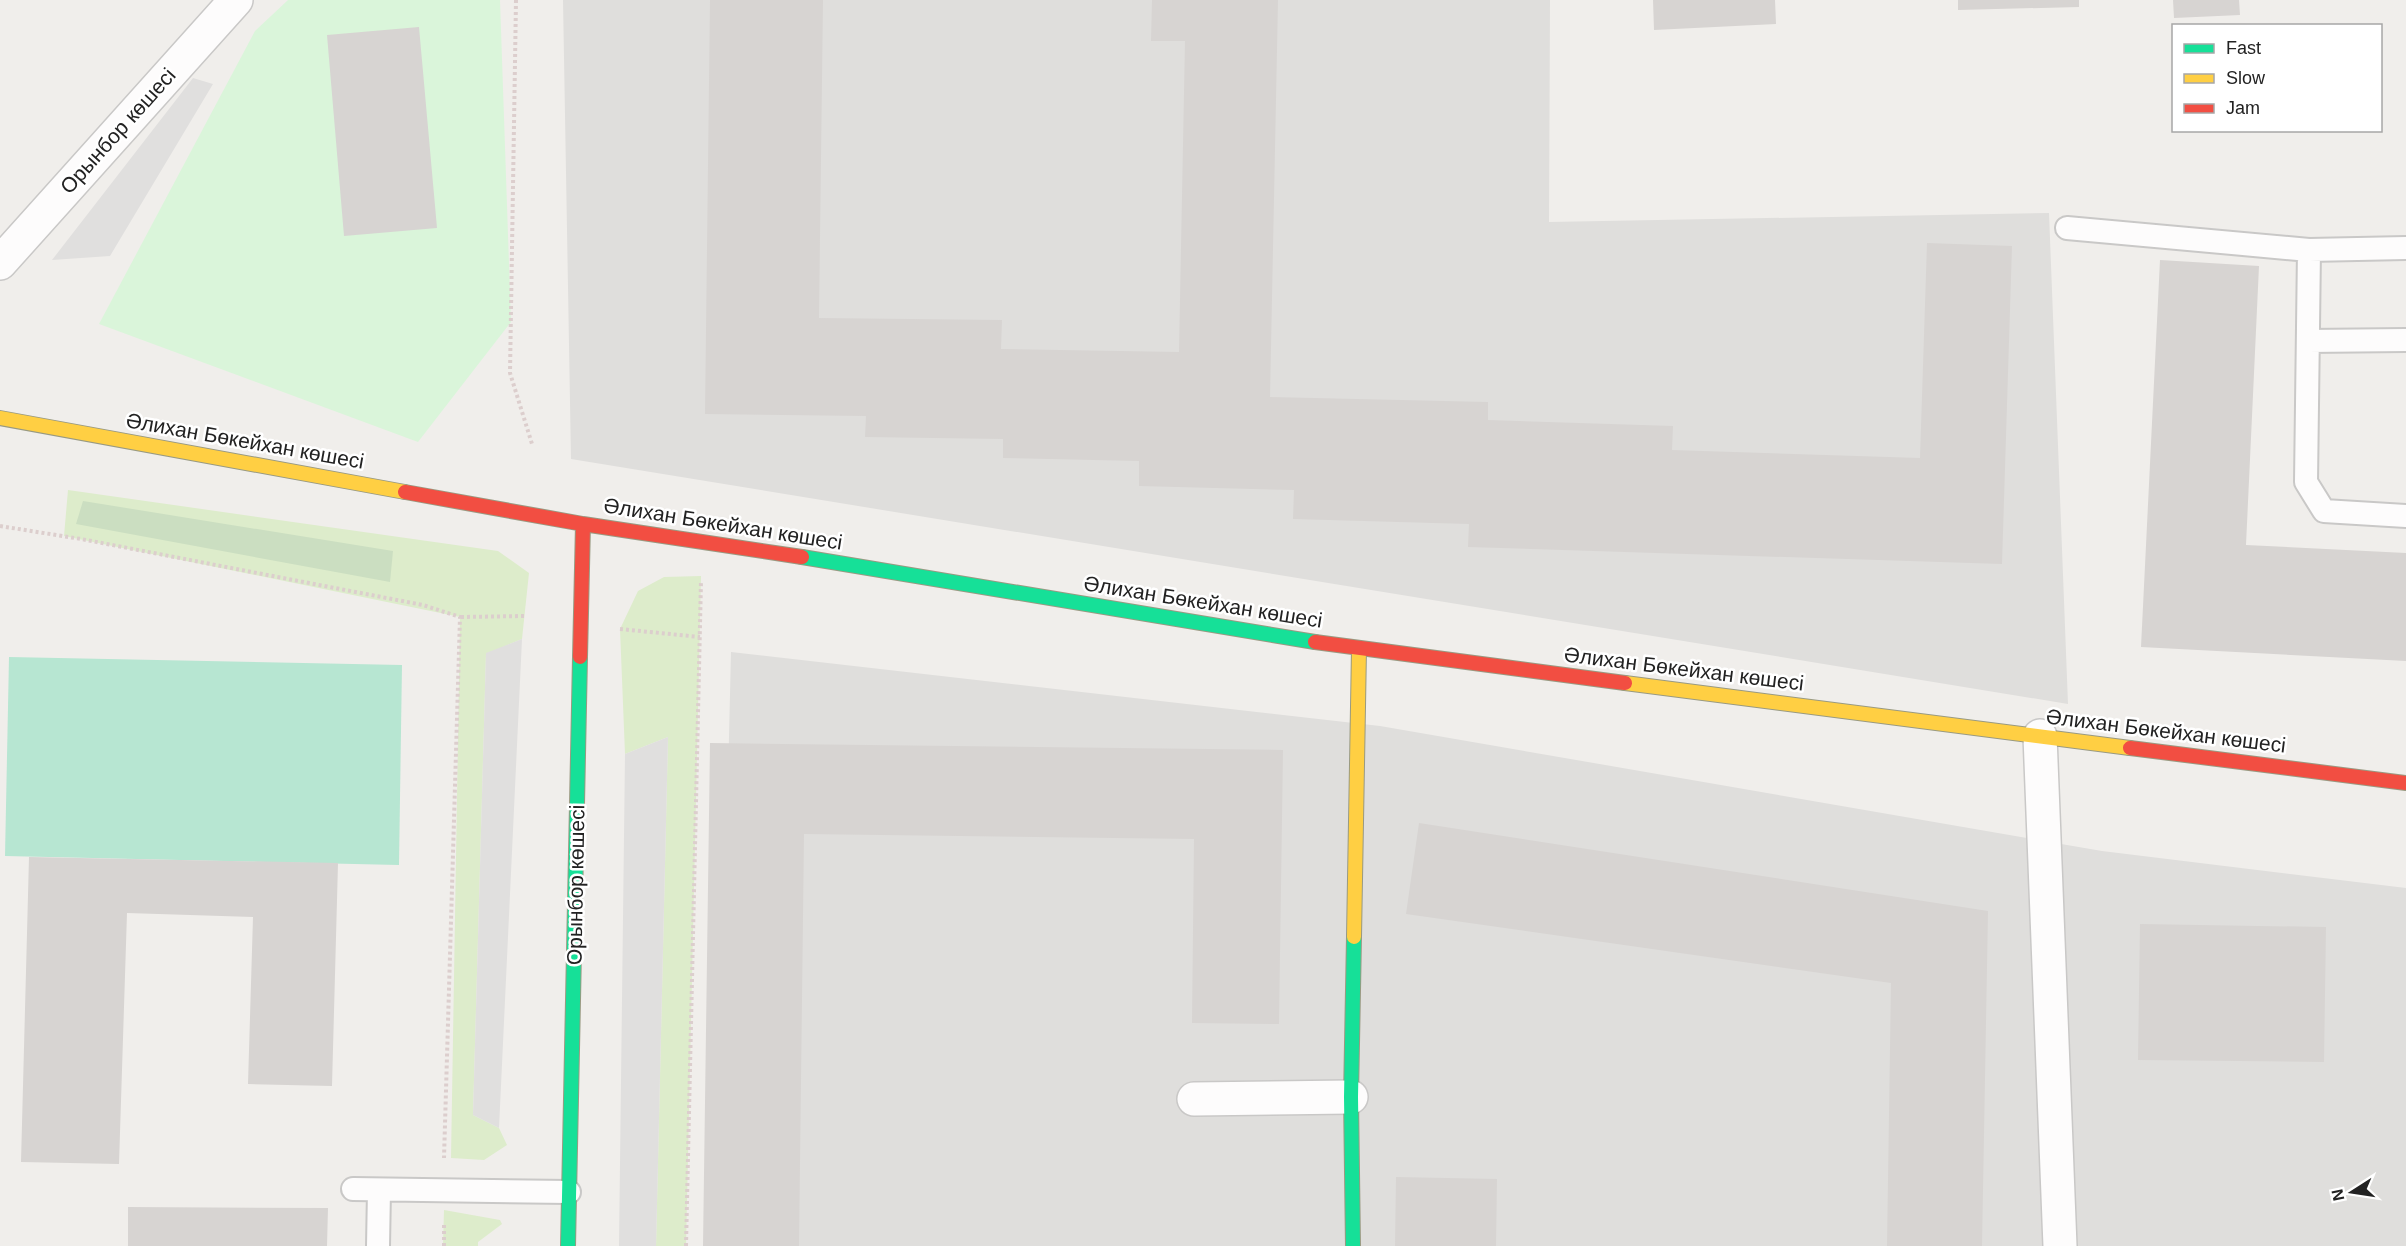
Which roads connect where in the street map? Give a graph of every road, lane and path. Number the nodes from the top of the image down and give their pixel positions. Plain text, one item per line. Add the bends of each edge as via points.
1 (236, 0) edge
2 (516, 0) edge
3 (2067, 228) dead end
4 (2406, 248) edge
5 (2309, 250) junction
6 (0, 263) edge
7 (2406, 340) edge
8 (2308, 341) junction
9 (0, 418) edge
10 (532, 444) dead end
11 (2406, 516) edge
12 (583, 524) junction
13 (0, 526) edge
14 (702, 541) junction
15 (526, 616) dead end
16 (460, 617) junction
17 (620, 629) dead end
18 (700, 637) junction
19 (1359, 648) junction
20 (2040, 735) junction
21 (2406, 783) edge
22 (1351, 1097) junction
23 (1194, 1099) dead end
24 (353, 1189) dead end
25 (379, 1190) junction
26 (443, 1191) junction
27 (569, 1192) junction
28 (378, 1246) edge
29 (444, 1246) edge
30 (568, 1246) edge
31 (686, 1246) edge
32 (1353, 1246) edge
33 (2060, 1246) edge

1 - 6 street, Орынбор көшесі
2 - 10 path via 510,373
3 - 5 lane
4 - 5 lane
5 - 8 lane
7 - 8 lane
8 - 11 lane via 2306,482 2325,511
9 - 12 street, Әлихан Бөкейхан көшесі
12 - 14 street, Әлихан Бөкейхан көшесі
12 - 27 street, Орынбор көшесі
13 - 16 path via 400,600
14 - 18 path
14 - 19 street, Әлихан Бөкейхан көшесі
15 - 16 path
16 - 26 path
17 - 18 path
18 - 31 path
19 - 20 street, Әлихан Бөкейхан көшесі
19 - 22 street
20 - 21 street, Әлихан Бөкейхан көшесі
20 - 33 street
22 - 23 street
22 - 32 street
24 - 25 lane
25 - 26 lane
25 - 28 lane
26 - 27 lane
26 - 29 path
27 - 30 street, Орынбор көшесі

